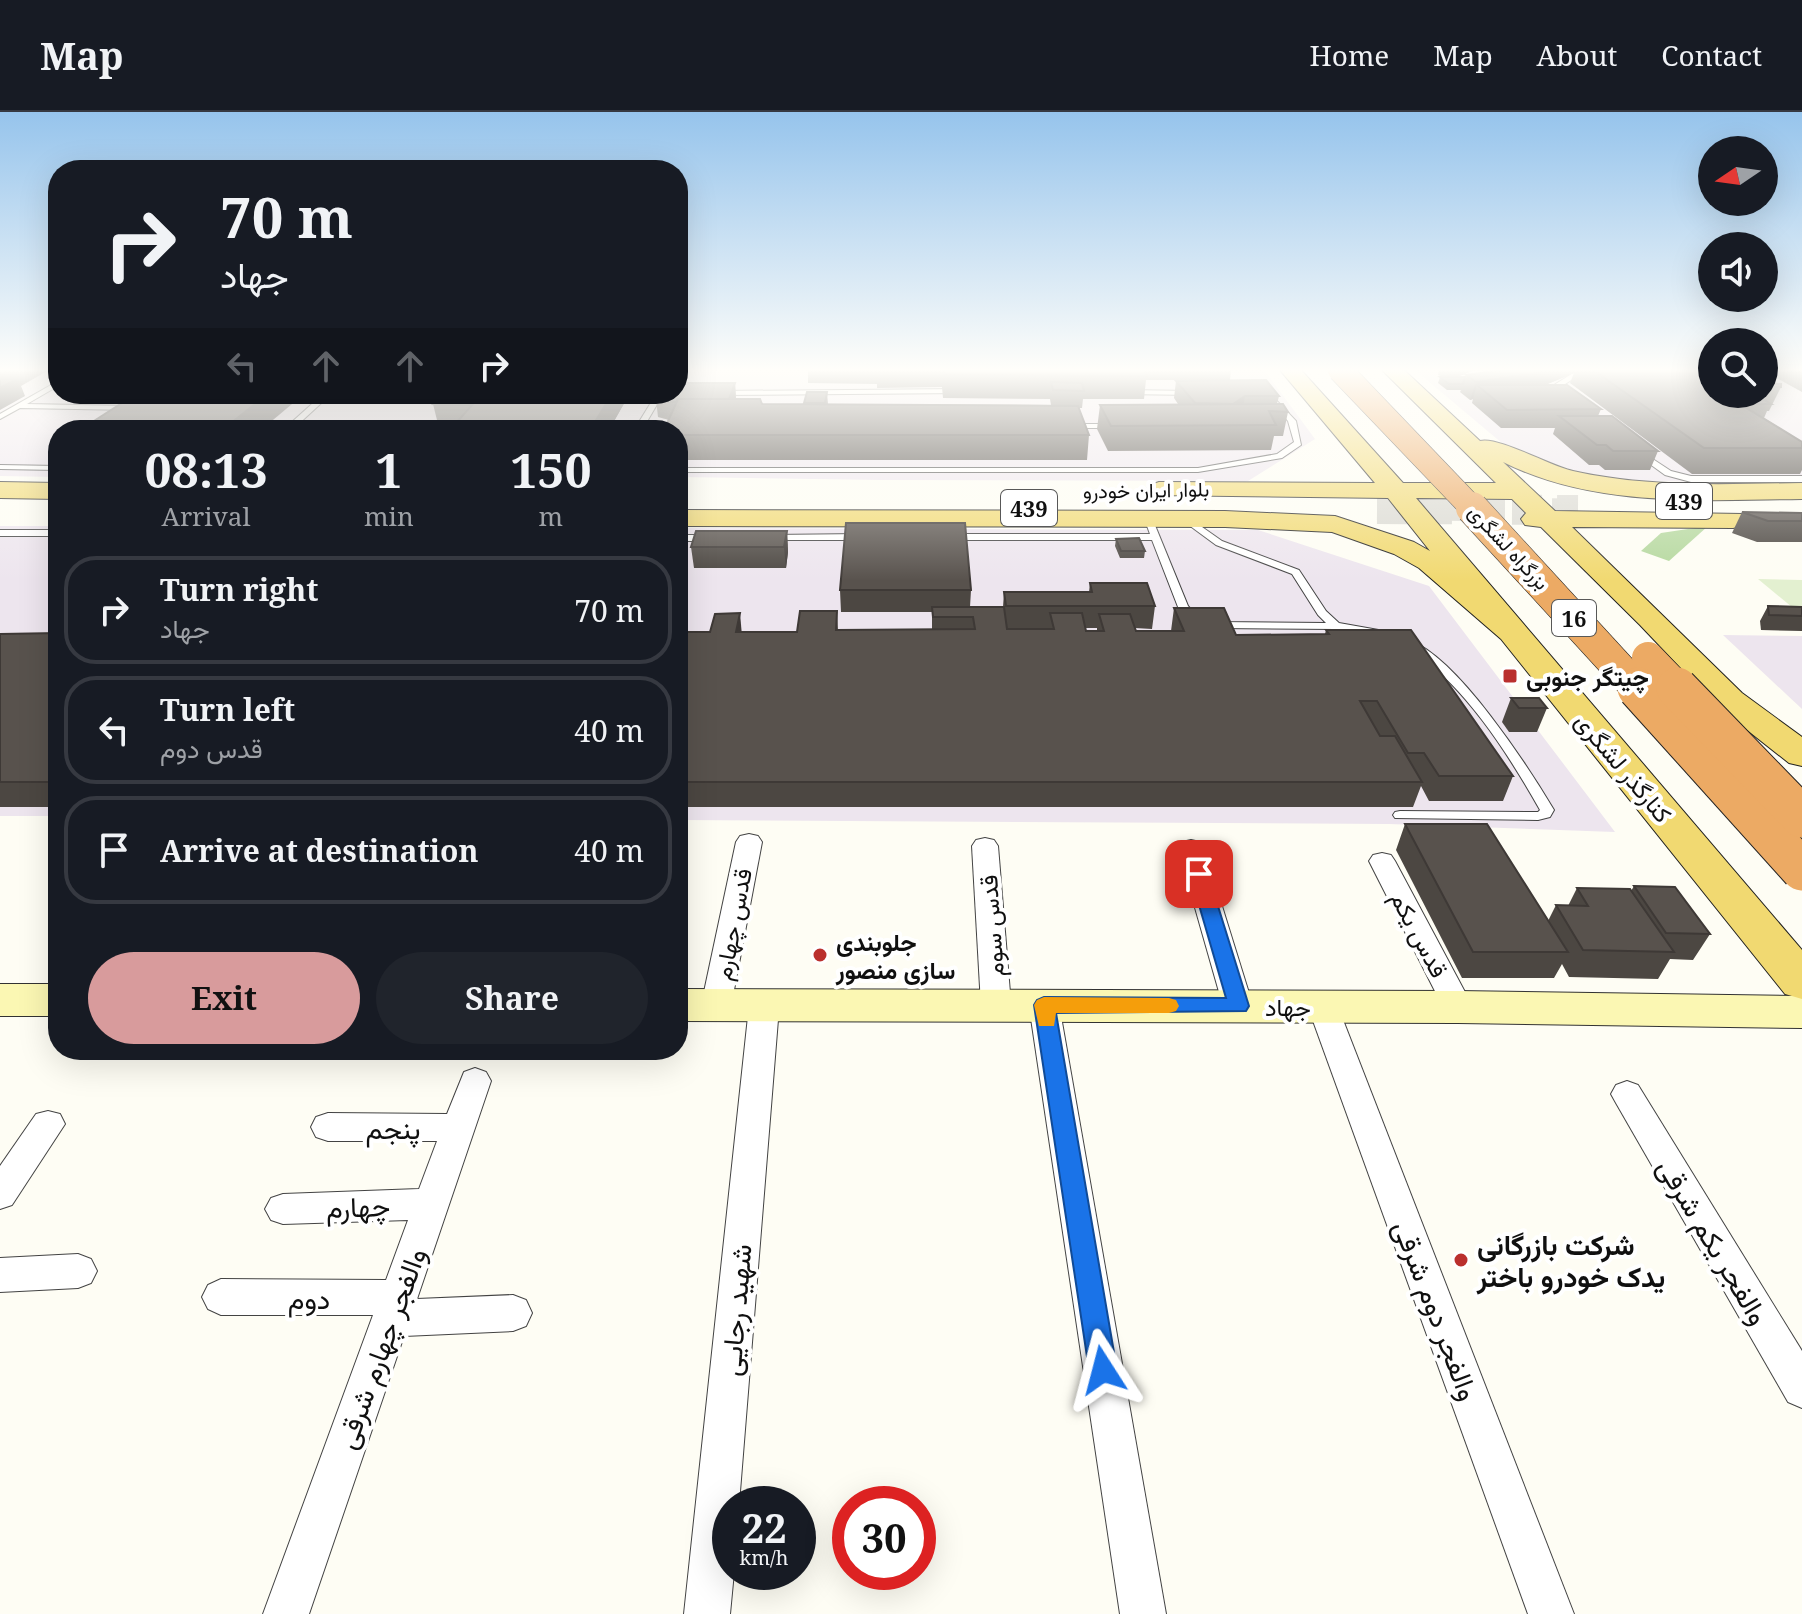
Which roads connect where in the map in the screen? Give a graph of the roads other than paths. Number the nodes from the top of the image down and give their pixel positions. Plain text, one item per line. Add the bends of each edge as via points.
1 (1297, 440) edge
2 (1337, 440) edge
3 (1339, 440) edge
4 (1370, 440) edge
5 (1407, 440) edge
6 (1434, 440) edge
7 (1459, 440) edge
8 (1464, 440) edge
9 (1480, 440) edge
10 (1634, 448) edge
11 (0, 467) edge
12 (688, 470) edge
13 (48, 478) edge
14 (1802, 479) edge
15 (48, 480) edge
16 (1239, 489) junction
17 (0, 490) edge
18 (1519, 491) junction
19 (1802, 491) edge
20 (1380, 499) junction
21 (1802, 502) edge
22 (688, 504) edge
23 (688, 504) edge
24 (688, 504) edge
25 (1564, 510) junction
26 (1802, 511) edge
27 (0, 512) edge
28 (48, 513) edge
29 (1185, 518) junction
30 (1418, 518) junction
31 (1705, 520) junction
32 (1761, 520) edge
33 (1152, 528) junction
34 (0, 533) edge
35 (48, 533) edge
36 (873, 537) edge
37 (937, 537) edge
38 (688, 538) edge
39 (718, 538) edge
40 (764, 538) edge
41 (1336, 626) junction
42 (1512, 632) junction
43 (1730, 700) junction
44 (1571, 703) junction
45 (1802, 754) edge
46 (1400, 815) dead end
47 (1802, 817) edge
48 (749, 842) dead end
49 (985, 846) dead end
50 (1191, 848) dead end
51 (1382, 861) dead end
52 (1802, 870) edge
53 (1802, 982) edge
54 (0, 1000) edge
55 (48, 1000) edge
56 (996, 1005) junction
57 (1044, 1005) junction
58 (697, 1006) edge
59 (1238, 1006) junction
60 (764, 1007) junction
61 (1323, 1007) junction
62 (1458, 1007) junction
63 (1802, 1012) edge
64 (475, 1081) dead end
65 (1627, 1094) dead end
66 (48, 1124) dead end
67 (328, 1127) dead end
68 (459, 1128) junction
69 (0, 1194) edge
70 (432, 1204) junction
71 (283, 1209) dead end
72 (78, 1271) dead end
73 (0, 1275) edge
74 (221, 1297) dead end
75 (394, 1308) junction
76 (513, 1313) dead end
77 (1802, 1388) edge
78 (286, 1614) edge
79 (707, 1614) edge
80 (1143, 1614) edge
81 (1551, 1614) edge

1 - 12 lane via 1279,456 1198,470
2 - 16 main road via 1343,453 1339,467 1324,476
3 - 20 main road, کنارگذر لشگری
4 - 7 main road via 1391,463 1423,475 1476,468
5 - 52 highway, بزرگراه لشگری / 16, bridge
6 - 47 highway, بزرگراه لشگری / 16, bridge
8 - 18 main road
9 - 19 main road, 439 via 1547,474 1627,489
10 - 14 lane via 1679,477
11 - 13 lane
15 - 17 main road
16 - 20 main road, بلوار ایران خودرو / 439
16 - 22 main road, بلوار ایران خودرو / 439
18 - 20 main road, بلوار ایران خودرو / 439
18 - 25 main road
20 - 23 main road, بلوار ایران خودرو / 439
20 - 30 main road, کنارگذر لشگری
21 - 25 main road, 439
24 - 33 main road, بلوار ایران خودرو / 439
25 - 26 main road, 439
25 - 30 main road, 439
25 - 31 main road, 439
25 - 43 main road
27 - 28 main road
29 - 33 main road, بلوار ایران خودرو / 439
29 - 41 lane via 1219,543 1296,572
29 - 42 main road, بلوار ایران خودرو / 439 via 1335,524 1404,548 1429,562
30 - 42 main road, کنارگذر لشگری
31 - 32 main road, 439
31 - 45 main road via 1642,530 1623,545 1621,556 1639,584
33 - 37 lane
33 - 41 lane via 1183,607 1192,617 1217,625
34 - 35 lane
36 - 40 lane
38 - 39 lane
41 - 46 lane via 1401,638 1441,664 1530,779 1547,810 1538,816
42 - 44 main road, کنارگذر لشگری
43 - 44 main road via 1663,651 1554,547 1516,533 1464,533 1459,543 1546,650
43 - 45 main road
44 - 53 main road, کنارگذر لشگری
48 - 58 street, قدس چهارم
49 - 56 street, قدس سوم
50 - 59 street
51 - 62 street, قدس یکم
54 - 55 street
56 - 57 street, جهاد
56 - 60 street, جهاد
57 - 59 street, جهاد
57 - 80 street
58 - 60 street, جهاد
59 - 61 street, جهاد
60 - 79 street, شهید رجایی
61 - 62 street, جهاد
61 - 81 street, والفجر دوم شرقی
62 - 63 street, جهاد
64 - 68 street, والفجر چهارم شرقی
65 - 77 street, والفجر یکم شرقی
66 - 69 street
67 - 68 street, پنجم
68 - 70 street, والفجر چهارم شرقی
70 - 71 street, چهارم
70 - 75 street, والفجر چهارم شرقی
72 - 73 street
74 - 75 street, دوم
75 - 76 street, دوم
75 - 78 street, والفجر چهارم شرقی

